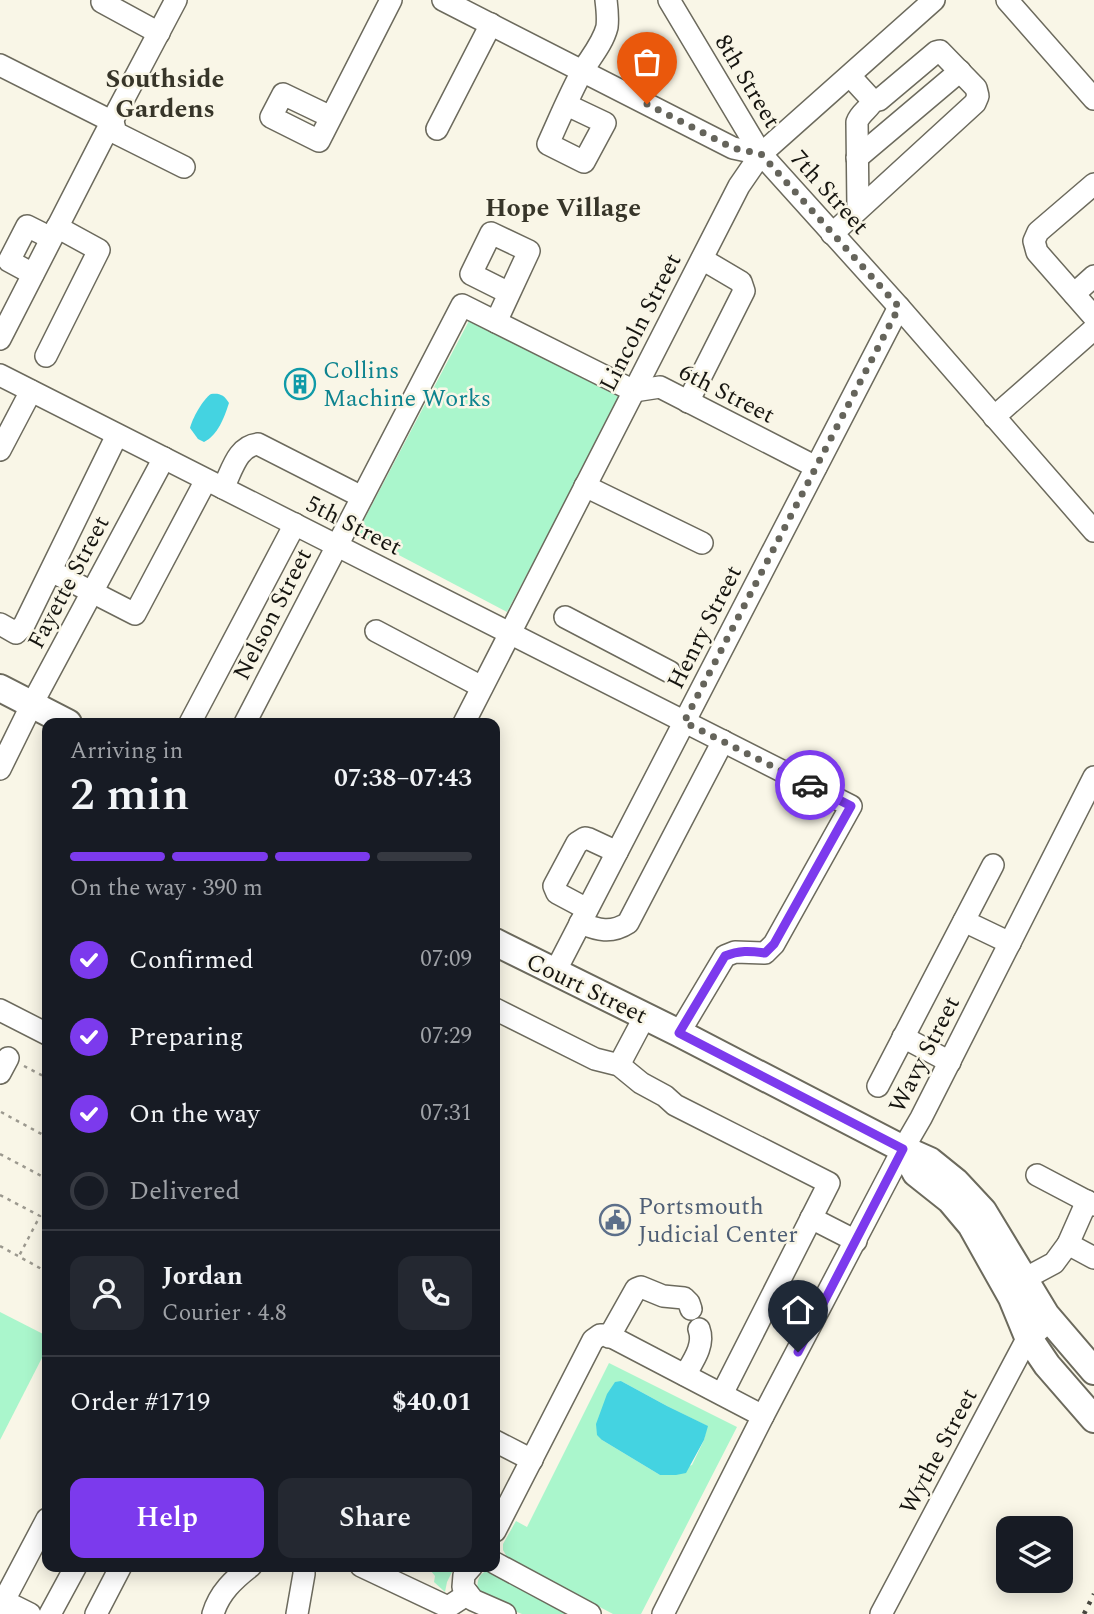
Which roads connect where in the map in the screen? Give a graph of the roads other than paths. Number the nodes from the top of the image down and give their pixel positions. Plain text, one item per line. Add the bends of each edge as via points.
1 (176, 0) edge
2 (391, 0) edge
3 (443, 0) edge
4 (606, 0) edge
5 (669, 0) edge
6 (934, 0) edge
7 (1007, 0) edge
8 (102, 2) dead end
9 (491, 24) junction
10 (159, 33) junction
11 (0, 65) edge
12 (583, 71) junction
13 (960, 71) junction
14 (850, 76) junction
15 (1094, 99) edge
16 (873, 101) junction
17 (567, 105) junction
18 (331, 117) dead end
19 (113, 122) junction
20 (437, 129) dead end
21 (761, 154) junction
22 (858, 158) junction
23 (184, 167) dead end
24 (1094, 184) edge
25 (858, 209) junction
26 (54, 232) junction
27 (832, 234) junction
28 (702, 259) junction
29 (1094, 276) edge
30 (509, 293) dead end
31 (1074, 294) junction
32 (462, 305) joint
33 (899, 307) junction
34 (1094, 317) edge
35 (496, 322) junction
36 (1094, 329) edge
37 (0, 339) edge
38 (46, 356) dead end
39 (0, 375) edge
40 (31, 391) junction
41 (634, 391) junction
42 (688, 402) junction
43 (994, 417) junction
44 (117, 435) junction
45 (0, 450) edge
46 (164, 458) junction
47 (816, 467) junction
48 (215, 484) junction
49 (585, 486) junction
50 (362, 497) junction
51 (295, 524) junction
52 (1094, 531) edge
53 (702, 543) dead end
54 (337, 546) junction
55 (51, 571) junction
56 (92, 592) junction
57 (565, 617) dead end
58 (0, 624) edge
59 (376, 631) dead end
60 (509, 633) junction
61 (597, 634) junction
62 (579, 668) junction
63 (670, 672) dead end
64 (482, 687) junction
65 (0, 688) edge
66 (32, 704) junction
67 (59, 718) edge
68 (193, 718) edge
69 (248, 718) edge
70 (466, 718) edge
71 (684, 722) junction
72 (723, 741) junction
73 (0, 769) edge
74 (1094, 777) edge
75 (617, 852) junction
76 (993, 865) dead end
77 (584, 916) junction
78 (964, 921) junction
79 (1010, 943) junction
80 (500, 944) edge
81 (555, 972) junction
82 (0, 1010) edge
83 (500, 1012) edge
84 (645, 1016) junction
85 (42, 1031) edge
86 (679, 1033) junction
87 (903, 1037) junction
88 (950, 1062) junction
89 (620, 1065) junction
90 (878, 1086) dead end
91 (903, 1149) junction
92 (1037, 1175) dead end
93 (1091, 1203) edge
94 (811, 1218) junction
95 (856, 1241) junction
96 (1068, 1244) junction
97 (1094, 1258) edge
98 (1015, 1284) junction
99 (1052, 1321) junction
100 (609, 1337) junction
101 (1028, 1337) junction
102 (1094, 1371) edge
103 (685, 1376) junction
104 (722, 1394) junction
105 (764, 1416) junction
106 (1094, 1419) edge
107 (500, 1444) edge
108 (532, 1460) junction
109 (500, 1521) edge
110 (42, 1528) edge
111 (500, 1566) edge
112 (73, 1572) edge
113 (118, 1572) edge
114 (244, 1572) edge
115 (304, 1572) edge
116 (374, 1572) edge
117 (466, 1572) edge
118 (468, 1594) junction
119 (2, 1604) edge
120 (30, 1614) edge
121 (50, 1614) edge
122 (96, 1614) edge
123 (213, 1614) edge
124 (297, 1614) edge
125 (505, 1614) edge
126 (590, 1614) edge
127 (663, 1614) edge
128 (881, 1614) edge

1 - 10 street
2 - 18 street
3 - 9 street, 7th Street
4 - 12 street via 607,28
5 - 21 street, 8th Street
6 - 14 street, Lincoln Street
7 - 15 street
8 - 10 street
9 - 12 street, 7th Street
9 - 20 street
10 - 19 street
11 - 19 street
12 - 17 street
12 - 21 street, 7th Street via 733,148
13 - 16 street via 943,53 936,52
13 - 22 street
13 - 25 street via 976,88 975,103
14 - 16 street
14 - 21 street, Lincoln Street
16 - 22 street via 858,118
17 - 17 street via 604,124 584,162 548,144
19 - 23 street via 116,133
19 - 26 street
21 - 27 street, 7th Street
21 - 28 street, Lincoln Street via 739,186
22 - 25 street
24 - 31 street via 1038,232 1034,241 1037,252
25 - 27 street
26 - 37 street
26 - 38 street via 99,250
27 - 33 street, 7th Street
28 - 41 street, Lincoln Street
28 - 42 street via 741,282 744,291
29 - 31 street
30 - 35 street
31 - 34 street
32 - 35 street, 6th Street
32 - 50 street, Nelson Street
33 - 43 street, 7th Street
33 - 47 street, Henry Street
35 - 41 street, 6th Street
36 - 43 street
39 - 40 street, 5th Street
40 - 44 street, 5th Street
40 - 45 street
41 - 42 street, 6th Street via 660,387
41 - 49 street, Lincoln Street
42 - 47 street, 6th Street
43 - 52 street, 7th Street
44 - 46 street, 5th Street
44 - 55 street
46 - 48 street, 5th Street
46 - 56 street, Fayette Street
47 - 71 street, Henry Street
48 - 50 street via 241,452 258,444
48 - 51 street, 5th Street
48 - 56 street via 135,614
49 - 53 street
49 - 60 street, Lincoln Street
50 - 54 street, Nelson Street
51 - 54 street, 5th Street
51 - 68 street
54 - 60 street, 5th Street
54 - 69 street, Nelson Street
55 - 56 street
55 - 58 street via 24,625 16,633
56 - 66 street, Fayette Street
57 - 61 street
59 - 64 street
60 - 62 street, 5th Street
60 - 64 street, Lincoln Street
61 - 62 street
61 - 63 street
62 - 71 street, 5th Street
64 - 70 street, Lincoln Street
65 - 66 main road
66 - 67 main road
66 - 73 street, Fayette Street
71 - 72 street, 5th Street
71 - 75 street, Henry Street
72 - 77 street via 628,923 601,931
72 - 86 street, 5th Street via 851,806 774,944 765,953 725,956
74 - 79 street, Wavy Street
75 - 77 street, Henry Street
75 - 77 street via 585,838 577,843 554,886
76 - 78 street
77 - 81 street, Henry Street
78 - 79 street
78 - 87 street
79 - 88 street, Wavy Street
80 - 81 main road, Court Street
81 - 84 main road, Court Street
82 - 85 street
83 - 89 street via 595,1059
84 - 86 main road, Court Street
84 - 89 street
86 - 91 main road, Court Street
87 - 88 street
87 - 90 street
88 - 91 street, Wavy Street
89 - 94 street via 675,1105 829,1182
91 - 95 street, Wavy Street
91 - 98 main road, Court Street via 916,1173 950,1200
92 - 93 street
93 - 96 street
94 - 95 street
94 - 104 street
95 - 105 street, Wavy Street
96 - 97 street
96 - 98 street via 1055,1263
98 - 99 main road, Court Street
98 - 101 main road, Court Street
99 - 101 street, Wythe Street
99 - 102 main road, Court Street
100 - 103 street
100 - 103 street via 636,1289 684,1297 701,1336
100 - 108 street via 600,1335 593,1340
101 - 106 main road, Court Street
101 - 128 street, Wythe Street
103 - 104 street
104 - 105 street
105 - 127 street, Wavy Street
107 - 108 street
108 - 109 street
110 - 119 street
111 - 126 street
112 - 121 street
113 - 122 street
114 - 123 street via 230,1584
115 - 124 street
116 - 118 street via 448,1607
117 - 118 street via 463,1587
118 - 125 street
119 - 120 street

